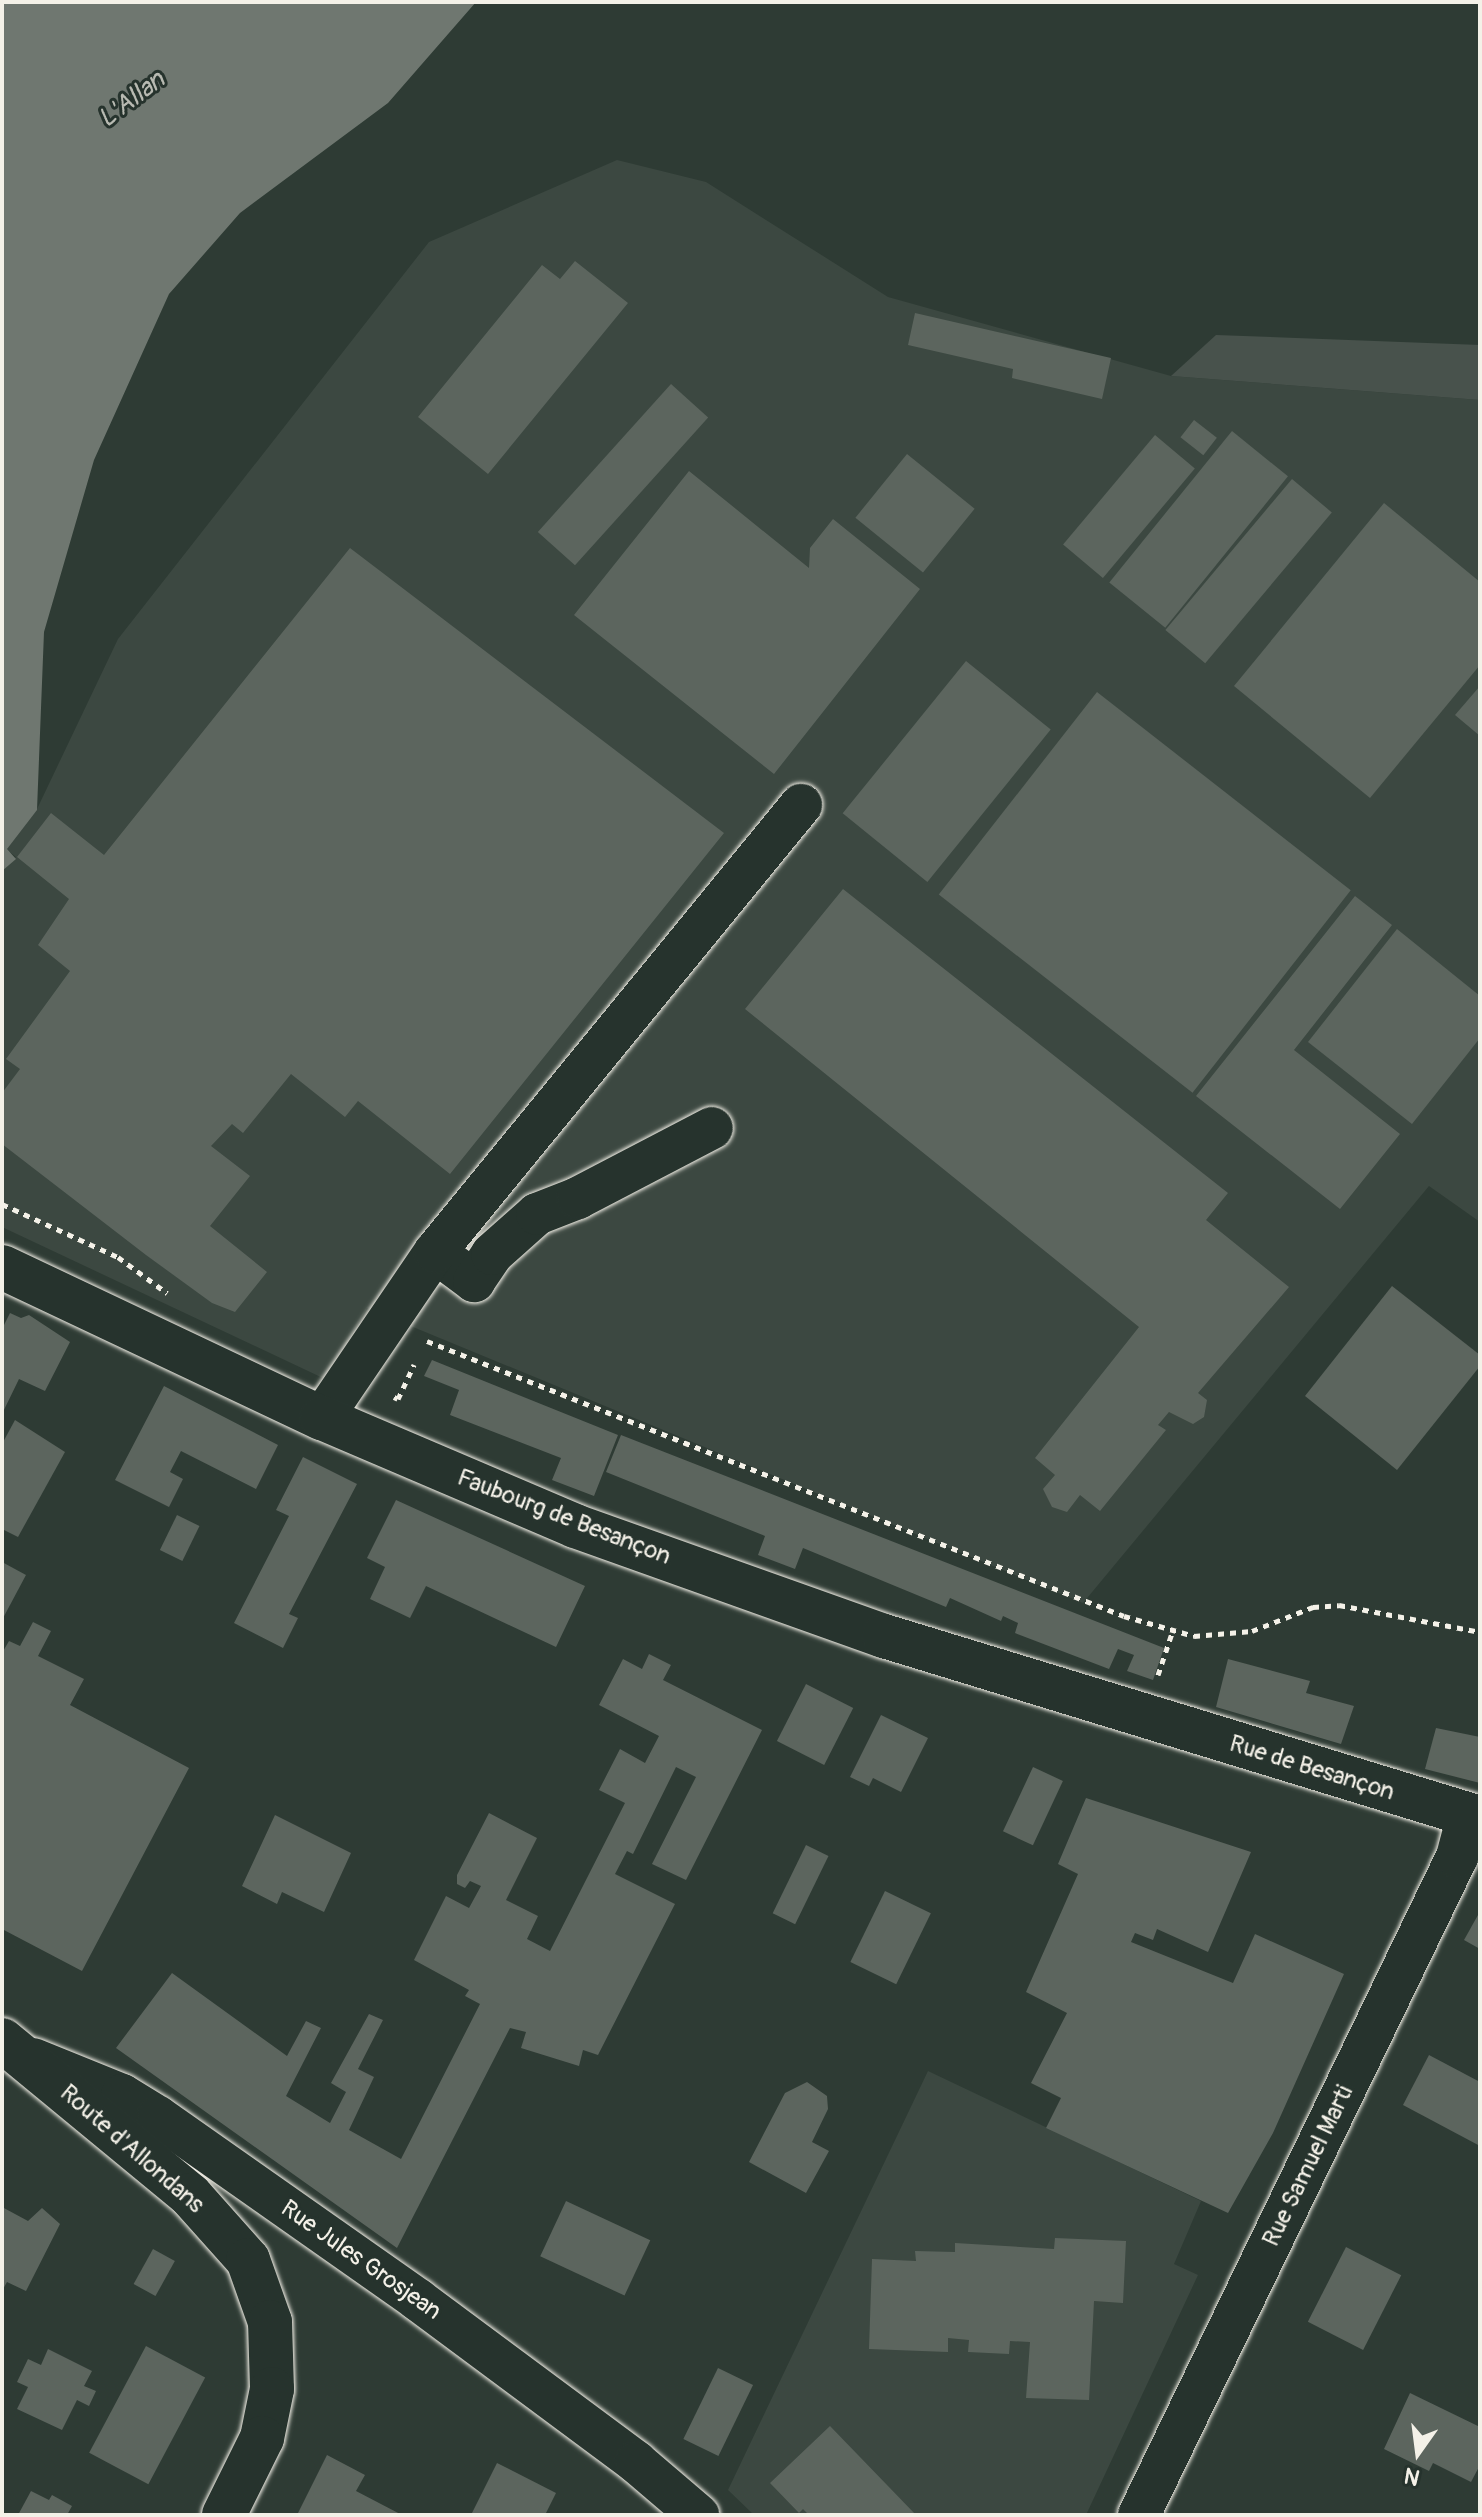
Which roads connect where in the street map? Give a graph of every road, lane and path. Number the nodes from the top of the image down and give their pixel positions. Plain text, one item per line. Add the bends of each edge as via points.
1 (801, 805) dead end
2 (712, 1128) dead end
3 (2, 1204) edge
4 (435, 1252) junction
5 (2, 1267) edge
6 (173, 1297) dead end
7 (346, 1377) junction
8 (322, 1418) junction
9 (1480, 1632) edge
10 (1145, 1718) joint
11 (1474, 1816) edge
12 (13, 2048) edge
13 (224, 2515) edge
14 (698, 2515) edge
15 (1139, 2515) edge

1 - 4 street
2 - 4 street via 537,1214 492,1254 474,1281
3 - 6 path via 118,1257
4 - 7 street
5 - 8 main road, Faubourg de Besançon
7 - 8 street
7 - 9 path via 398,1399 425,1340 1124,1616 1194,1636 1252,1631 1313,1607 1339,1605
8 - 10 main road, Faubourg de Besançon via 575,1526 884,1636
10 - 11 main road, Rue de Besançon
11 - 15 street, Rue Samuel Marti
12 - 13 main road, Route d'Allondans via 190,2195 248,2260 270,2322 272,2389 262,2438
12 - 14 street, Rue Jules Grosjean via 122,2095 158,2117 418,2300 636,2462

